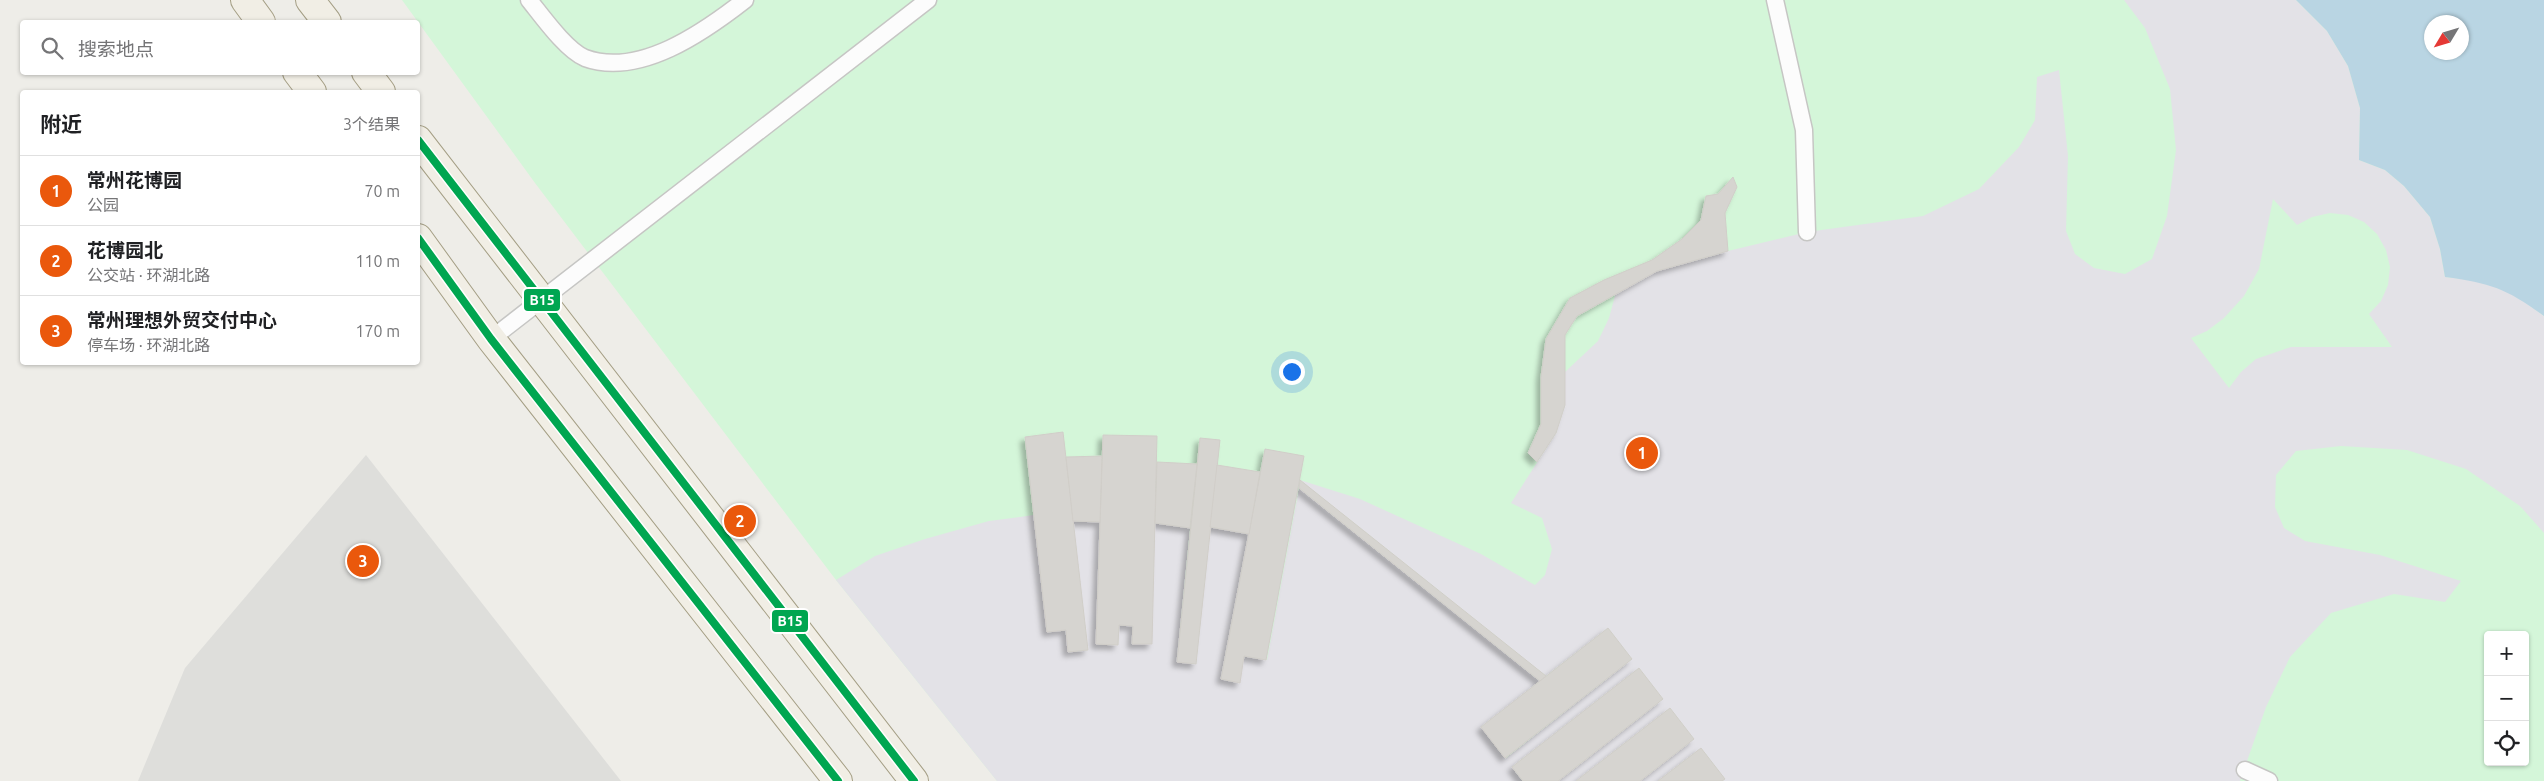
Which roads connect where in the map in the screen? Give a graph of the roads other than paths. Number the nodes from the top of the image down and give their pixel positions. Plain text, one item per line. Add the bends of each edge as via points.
1 (245, 0) edge
2 (310, 0) edge
3 (529, 0) edge
4 (745, 0) edge
5 (928, 0) edge
6 (1775, 0) edge
7 (260, 20) edge
8 (326, 20) edge
9 (300, 75) edge
10 (368, 75) edge
11 (311, 90) edge
12 (380, 90) edge
13 (420, 143) edge
14 (1807, 232) dead end
15 (420, 241) edge
16 (540, 301) junction
17 (491, 339) junction
18 (2244, 770) dead end
19 (838, 781) edge
20 (914, 781) edge
21 (2269, 781) edge

1 - 7 main road
2 - 8 main road
3 - 4 lane via 559,37 584,57 614,63 650,58 712,26
5 - 16 lane
6 - 14 lane via 1804,130
9 - 11 main road
10 - 12 main road
13 - 16 main road
15 - 17 main road
16 - 17 lane
16 - 20 main road
17 - 19 main road
18 - 21 lane

